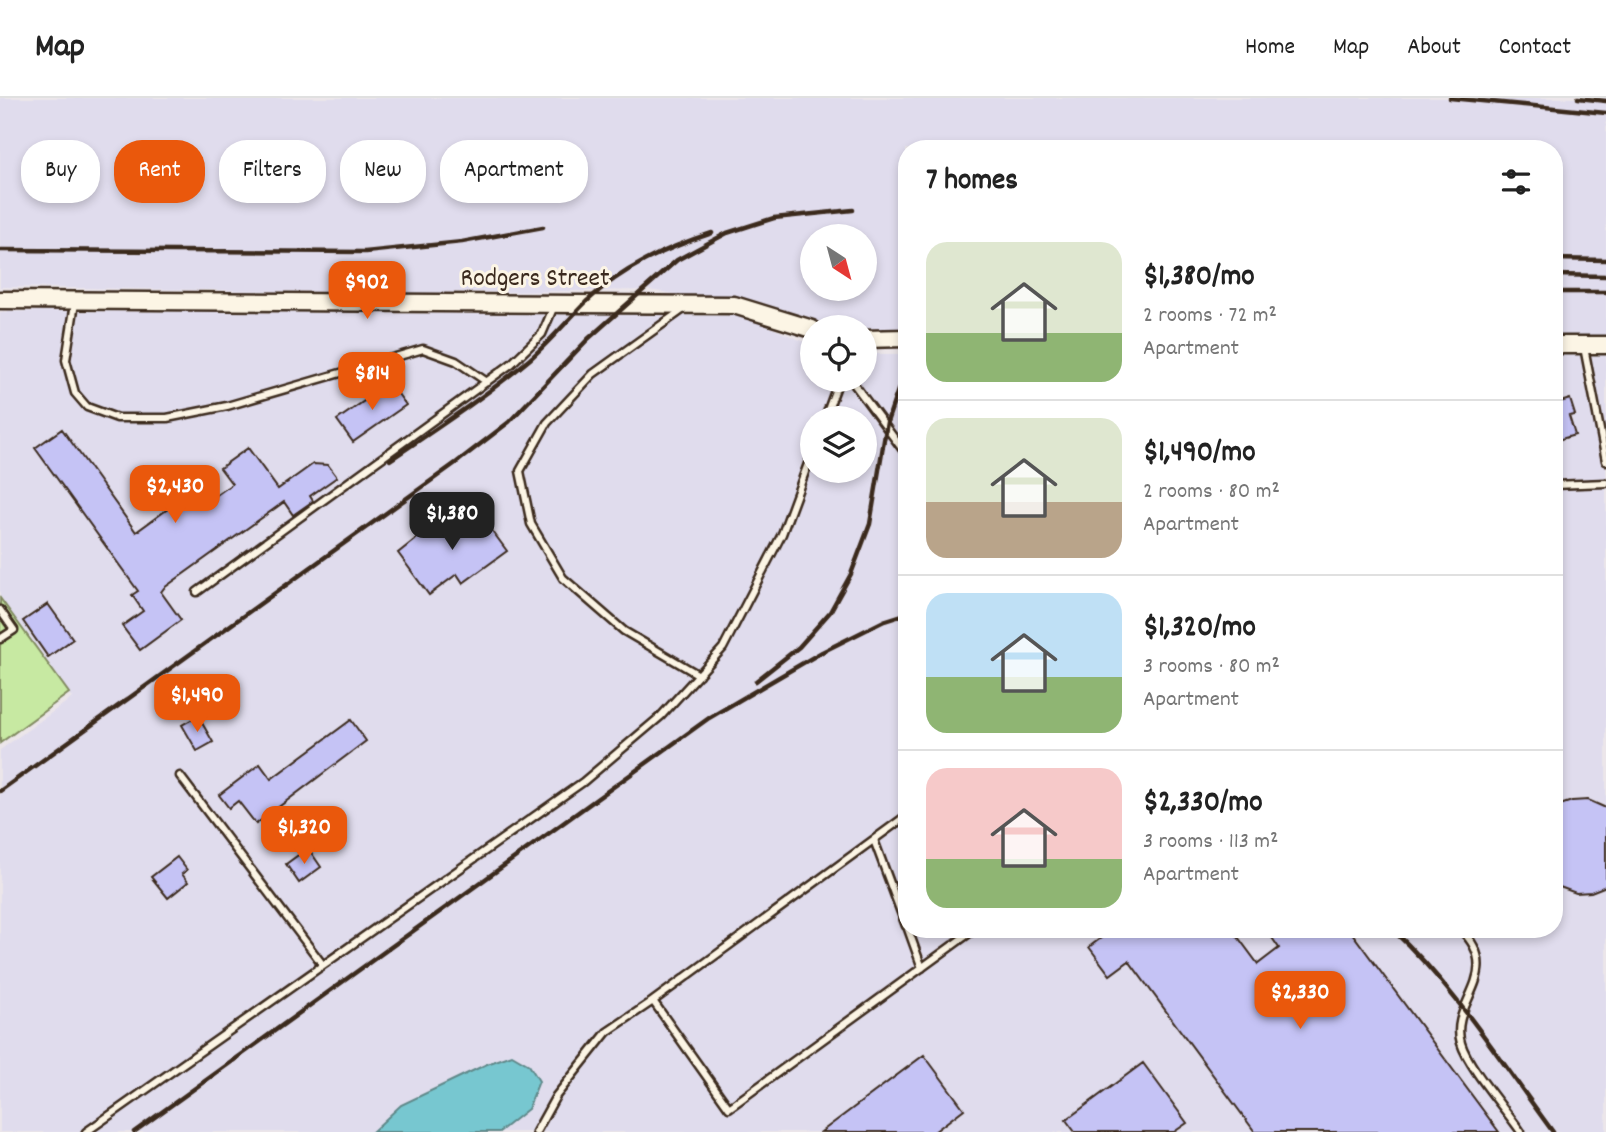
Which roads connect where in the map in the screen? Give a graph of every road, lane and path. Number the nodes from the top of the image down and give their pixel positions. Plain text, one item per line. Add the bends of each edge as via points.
1 (0, 300) edge
2 (75, 301) junction
3 (555, 304) junction
4 (690, 305) junction
5 (800, 325) edge
6 (898, 338) edge
7 (877, 339) edge
8 (1563, 345) edge
9 (1584, 345) junction
10 (1606, 345) edge
11 (487, 382) junction
12 (860, 392) edge
13 (898, 443) edge
14 (1605, 445) edge
15 (1606, 461) edge
16 (801, 483) edge
17 (1606, 483) edge
18 (1563, 485) edge
19 (197, 593) dead end
20 (0, 610) edge
21 (0, 639) edge
22 (699, 675) junction
23 (180, 776) dead end
24 (898, 822) edge
25 (873, 840) junction
26 (898, 905) edge
27 (911, 938) edge
28 (963, 938) edge
29 (1469, 938) edge
30 (323, 965) junction
31 (922, 968) junction
32 (653, 1001) junction
33 (86, 1132) edge
34 (536, 1132) edge
35 (1521, 1132) edge

1 - 2 street, Rodgers Street
2 - 3 street, Rodgers Street
2 - 11 lane via 66,360 75,393 87,407 117,418 167,418 227,406 424,349 456,361
3 - 4 street, Rodgers Street
3 - 11 lane via 542,334
4 - 5 street, Rodgers Street via 734,305
4 - 22 lane via 593,374 547,423 520,471 531,524 563,578 624,631
6 - 7 street
8 - 9 street
9 - 10 street
9 - 14 lane
11 - 19 lane
12 - 13 lane
14 - 15 lane
16 - 22 lane via 782,534 723,648
17 - 18 lane
20 - 21 lane via 14,630
22 - 30 lane via 661,716 583,782
23 - 30 lane
24 - 25 lane
25 - 26 lane
25 - 32 lane
27 - 31 lane
28 - 31 lane
29 - 35 lane via 1480,965 1460,1026 1460,1041
30 - 33 lane
31 - 32 lane via 729,1108
32 - 34 lane via 607,1032 556,1096

